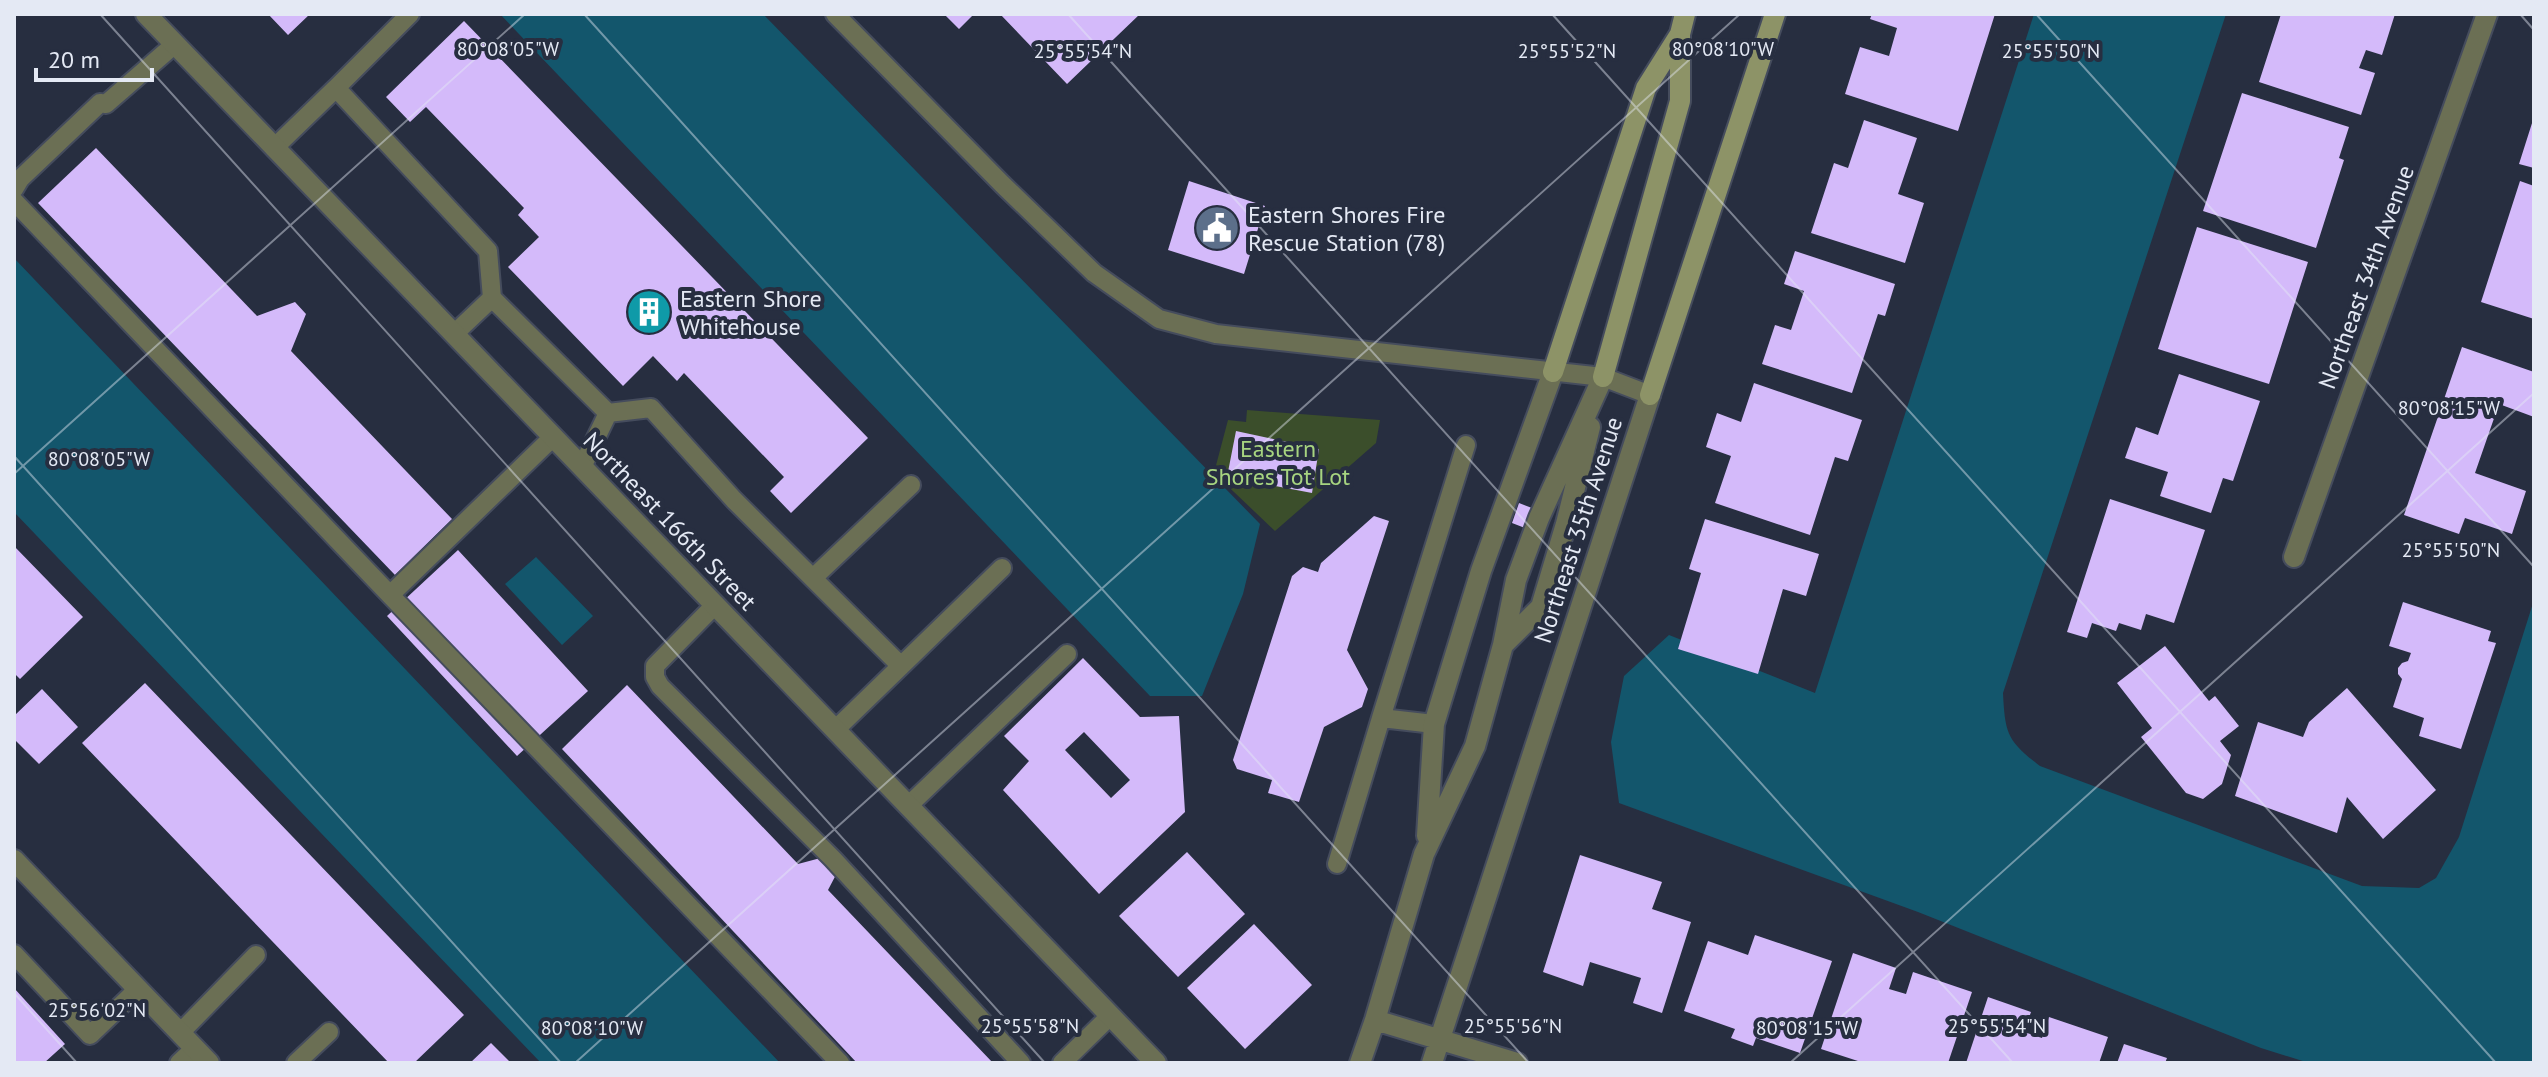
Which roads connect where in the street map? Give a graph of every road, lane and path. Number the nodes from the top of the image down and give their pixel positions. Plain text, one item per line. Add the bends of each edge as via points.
1 (146, 14) edge
2 (410, 14) edge
3 (835, 14) edge
4 (1775, 14) edge
5 (2487, 14) edge
6 (1683, 24) edge
7 (175, 44) junction
8 (336, 88) junction
9 (274, 148) junction
10 (14, 189) edge
11 (14, 201) edge
12 (492, 298) junction
13 (454, 334) junction
14 (1553, 372) junction
15 (1603, 377) junction
16 (1650, 395) junction
17 (608, 413) junction
18 (553, 437) junction
19 (1466, 445) dead end
20 (582, 467) junction
21 (911, 485) dead end
22 (2294, 557) dead end
23 (1002, 568) dead end
24 (813, 578) junction
25 (390, 595) junction
26 (715, 605) junction
27 (1503, 645) junction
28 (1067, 654) dead end
29 (901, 666) junction
30 (1381, 718) junction
31 (1434, 724) junction
32 (835, 730) junction
33 (908, 806) junction
34 (1426, 848) junction
35 (14, 860) edge
36 (1337, 864) dead end
37 (14, 954) edge
38 (256, 955) dead end
39 (138, 989) junction
40 (1110, 1016) junction
41 (1375, 1020) junction
42 (329, 1032) dead end
43 (180, 1033) junction
44 (1441, 1039) junction
45 (202, 1056) edge
46 (179, 1063) edge
47 (296, 1063) edge
48 (840, 1063) edge
49 (1021, 1063) edge
50 (1062, 1063) edge
51 (1156, 1063) edge
52 (1360, 1063) edge
53 (1432, 1063) edge
54 (1517, 1063) edge

1 - 7 street, Northeast 166th Street
2 - 8 lane
3 - 14 lane via 1094,273 1159,319 1216,334
4 - 16 street, Northeast 35th Avenue
5 - 22 street, Northeast 34th Avenue
6 - 14 street, Northeast 35th Avenue via 1646,88
6 - 15 street, Northeast 35th Avenue via 1680,101
7 - 9 street, Northeast 166th Street
7 - 10 lane via 106,104 100,103
8 - 9 lane
8 - 12 lane via 488,251
9 - 13 street, Northeast 166th Street
11 - 25 lane
12 - 13 lane
12 - 17 lane
13 - 18 street, Northeast 166th Street
14 - 15 lane
14 - 31 street, Northeast 35th Avenue via 1481,571
15 - 16 lane
15 - 27 street, Northeast 35th Avenue via 1525,555
15 - 27 street, Northeast 35th Avenue via 1541,607
16 - 44 street, Northeast 35th Avenue
17 - 20 lane
17 - 24 lane via 651,408
18 - 20 street, Northeast 166th Street
18 - 25 lane
19 - 30 lane
20 - 26 street, Northeast 166th Street
21 - 24 lane
23 - 29 lane
24 - 29 lane
25 - 48 lane
26 - 32 street, Northeast 166th Street
26 - 49 lane via 655,666 660,686 833,859
27 - 34 street, Northeast 35th Avenue via 1475,746
28 - 33 lane
29 - 32 lane
30 - 31 lane
30 - 36 lane
31 - 34 street, Northeast 35th Avenue
32 - 33 street, Northeast 166th Street
33 - 40 street, Northeast 166th Street
34 - 41 street, Northeast 35th Avenue
35 - 39 street
37 - 39 lane via 90,1035
38 - 43 lane
39 - 43 street
40 - 50 lane
40 - 51 street, Northeast 166th Street
41 - 44 street
41 - 52 street, Northeast 35th Avenue
42 - 47 lane
43 - 45 street
44 - 53 street, Northeast 35th Avenue
44 - 54 street
45 - 46 lane

